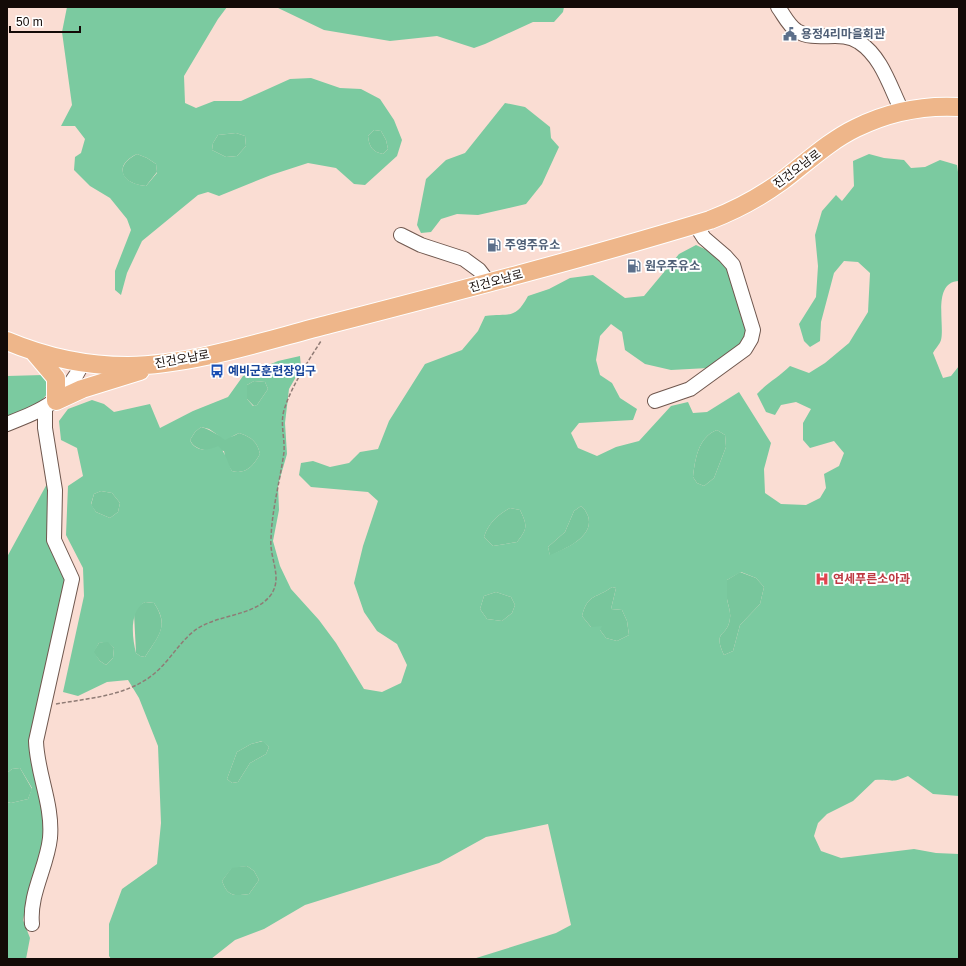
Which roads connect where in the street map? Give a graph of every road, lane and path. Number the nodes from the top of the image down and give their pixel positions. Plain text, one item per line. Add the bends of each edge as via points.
1 (778, 7) edge
2 (959, 107) edge
3 (902, 111) junction
4 (695, 224) junction
5 (401, 235) dead end
6 (489, 283) junction
7 (334, 323) junction
8 (7, 341) edge
9 (34, 352) junction
10 (83, 362) junction
11 (167, 363) junction
12 (655, 401) dead end
13 (50, 404) junction
14 (7, 424) edge
15 (44, 706) junction
16 (32, 924) dead end

1 - 3 street via 797,31 814,36 850,37 866,47 880,64
2 - 3 main road, 진건오남로
3 - 4 main road, 진건오남로 via 855,128 752,200 729,213
4 - 6 main road, 진건오남로
4 - 12 street via 704,238 733,265 753,330 751,339 744,349 690,389
5 - 6 street via 421,245 464,259 479,270
6 - 7 main road, 진건오남로
7 - 11 main road, 진건오남로
7 - 15 path via 304,367 284,411 284,449 270,539 277,584 271,595 251,609 207,623 195,631 156,672 129,690
8 - 9 main road, 진건오남로
9 - 10 main road, 진건오남로
9 - 13 main road via 56,378
10 - 11 main road, 진건오남로 via 128,366
10 - 13 street via 72,385
11 - 13 main road via 82,389
13 - 14 street
13 - 15 street via 45,428 55,490 54,540 72,579
15 - 16 street via 36,751 49,807 50,839 32,906

